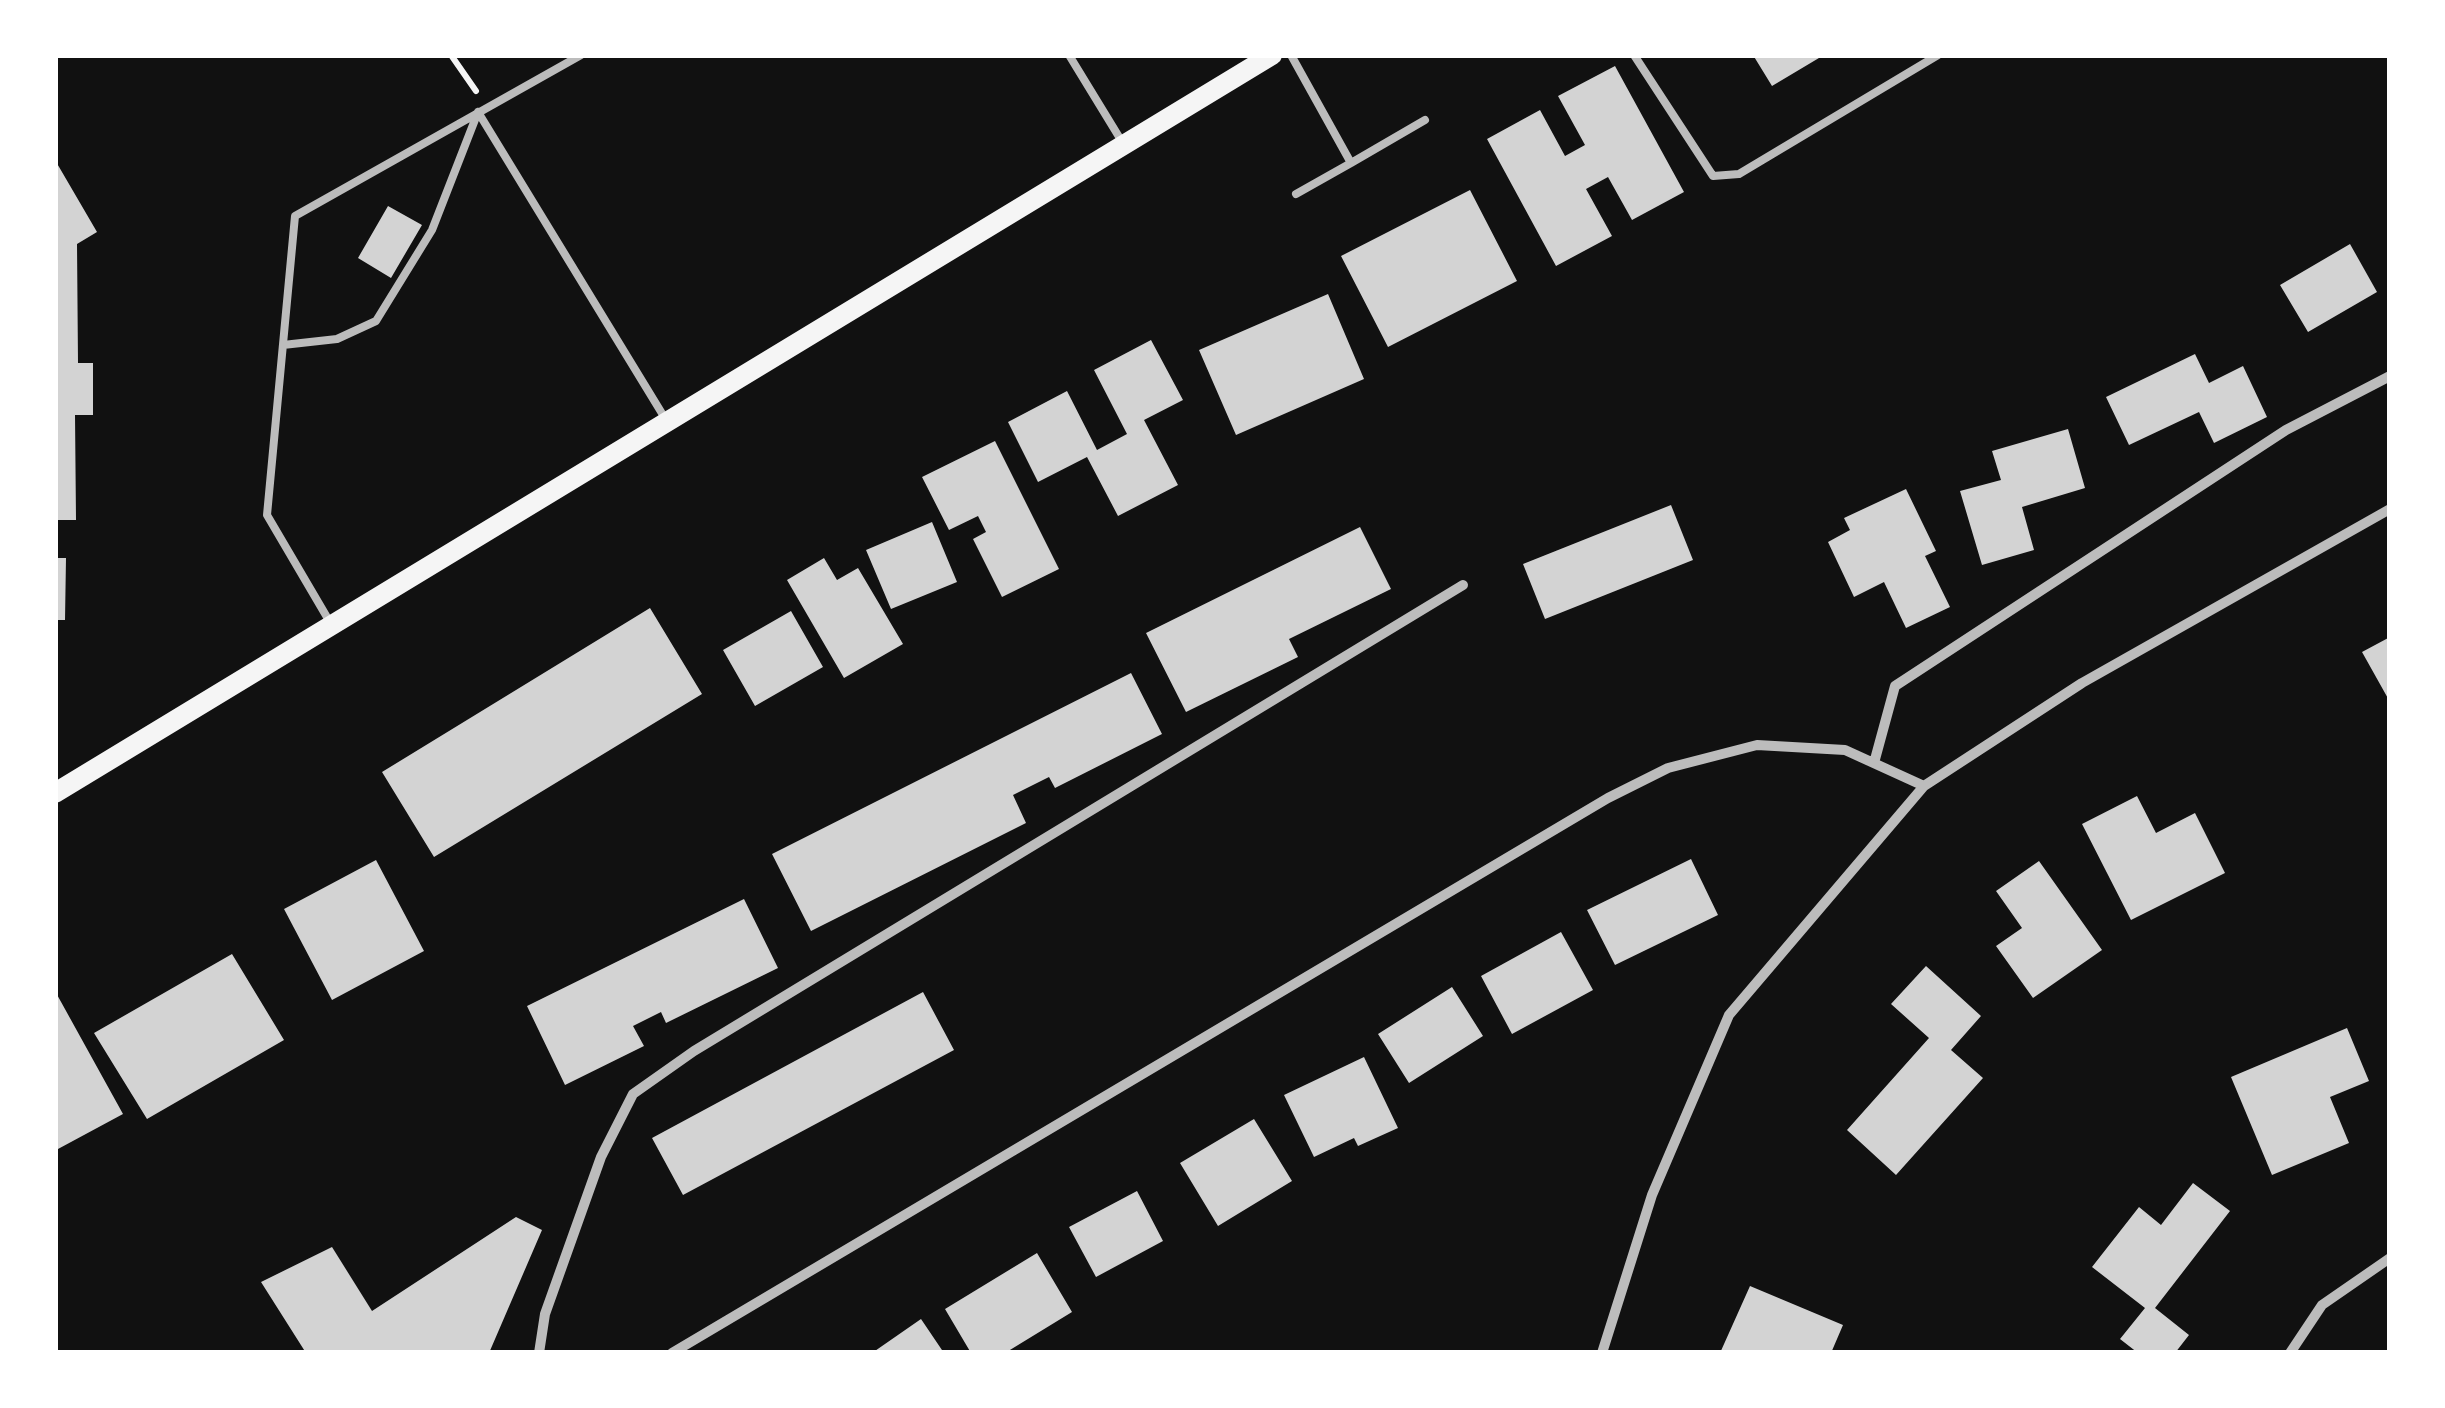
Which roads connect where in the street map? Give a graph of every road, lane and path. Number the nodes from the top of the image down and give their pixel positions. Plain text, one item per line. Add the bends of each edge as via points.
1 (451, 55) edge
2 (580, 55) edge
3 (1069, 55) edge
4 (1272, 55) edge
5 (1291, 55) edge
6 (1634, 55) edge
7 (1938, 55) edge
8 (488, 107) junction
9 (478, 112) junction
10 (1425, 120) dead end
11 (1124, 146) junction
12 (1351, 163) junction
13 (1296, 194) dead end
14 (283, 346) junction
15 (2390, 376) edge
16 (667, 423) junction
17 (2390, 509) edge
18 (1463, 585) dead end
19 (332, 626) junction
20 (1874, 763) junction
21 (1924, 786) junction
22 (55, 793) edge
23 (2390, 1258) edge
24 (539, 1353) edge
25 (672, 1353) edge
26 (1602, 1353) edge
27 (2290, 1353) edge

1 - 8 path
2 - 8 lane
3 - 11 lane
4 - 11 main road
5 - 12 lane
6 - 7 lane via 1713,176 1739,174
8 - 9 lane
9 - 14 lane via 432,230 376,321 336,339
9 - 14 lane via 294,216
9 - 16 lane
10 - 12 lane
11 - 16 main road
12 - 13 lane
14 - 19 lane via 267,515
15 - 20 street via 2286,430 1895,686
16 - 19 main road
17 - 21 street via 2082,683
18 - 24 street via 711,1040 633,1094 601,1157 545,1314
19 - 22 main road
20 - 21 street
20 - 25 street via 1845,750 1757,745 1668,768
21 - 26 street via 1729,1015 1652,1196
23 - 27 street via 2322,1305

